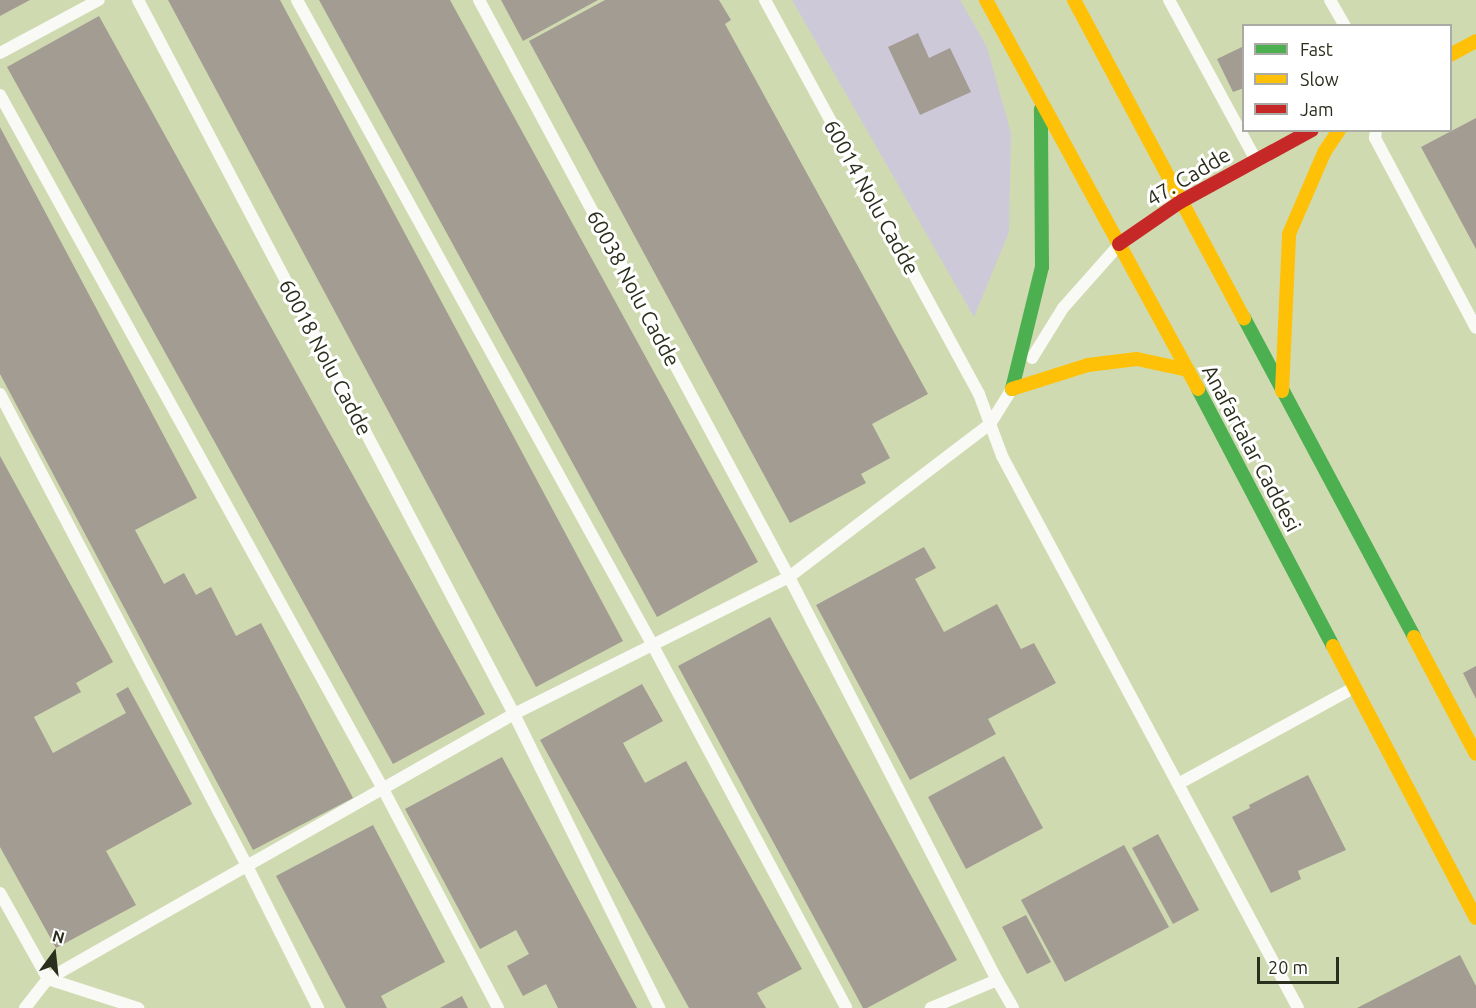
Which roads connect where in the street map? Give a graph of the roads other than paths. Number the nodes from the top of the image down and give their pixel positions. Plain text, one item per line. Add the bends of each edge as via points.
1 (99, 0) edge
2 (138, 0) edge
3 (297, 0) edge
4 (479, 0) edge
5 (765, 0) edge
6 (986, 0) edge
7 (1074, 0) edge
8 (1169, 0) edge
9 (1330, 0) edge
10 (1344, 24) edge
11 (1476, 41) edge
12 (0, 53) edge
13 (1452, 54) edge
14 (0, 96) edge
15 (1041, 105) junction
16 (1308, 132) edge
17 (1338, 132) edge
18 (1376, 132) edge
19 (1256, 161) junction
20 (1180, 202) junction
21 (1119, 244) junction
22 (1475, 325) edge
23 (1188, 370) junction
24 (1012, 389) junction
25 (1282, 393) junction
26 (0, 394) edge
27 (990, 424) junction
28 (789, 577) junction
29 (652, 644) junction
30 (1354, 688) junction
31 (514, 714) junction
32 (1476, 754) edge
33 (1178, 784) junction
34 (382, 788) junction
35 (246, 864) junction
36 (0, 892) edge
37 (1476, 918) edge
38 (48, 979) junction
39 (997, 980) junction
40 (25, 1008) edge
41 (138, 1008) edge
42 (318, 1008) edge
43 (498, 1008) edge
44 (659, 1008) edge
45 (846, 1008) edge
46 (931, 1008) edge
47 (1013, 1008) edge
48 (1298, 1008) edge

1 - 12 lane
2 - 31 lane, 60018 Nolu Cadde
3 - 29 lane
4 - 28 lane, 60038 Nolu Cadde
5 - 27 lane, 60014 Nolu Cadde via 979,394
6 - 15 main road, Anafartalar Caddesi
7 - 20 main road
8 - 19 lane
9 - 10 lane
11 - 13 main road
14 - 34 lane
15 - 21 main road, Anafartalar Caddesi
15 - 24 main road via 1042,267
16 - 19 main road, 47. Cadde
17 - 25 main road via 1289,234
18 - 22 lane via 1379,148
19 - 20 main road, 47. Cadde
20 - 21 main road, 47. Cadde
20 - 25 main road
21 - 23 main road, Anafartalar Caddesi
21 - 24 lane via 1064,308
23 - 24 main road via 1137,359 1088,365
23 - 30 main road, Anafartalar Caddesi
24 - 27 lane
25 - 32 main road
26 - 35 lane
27 - 28 lane
27 - 33 lane, 60014 Nolu Cadde via 1002,456
28 - 29 lane
28 - 39 lane, 60038 Nolu Cadde
29 - 31 lane
29 - 45 lane
30 - 33 lane
30 - 37 main road, Anafartalar Caddesi
31 - 34 lane
31 - 44 lane, 60018 Nolu Cadde
33 - 48 lane, 60014 Nolu Cadde
34 - 35 lane
34 - 43 lane
35 - 38 lane
35 - 42 lane
36 - 38 lane
38 - 40 lane
38 - 41 lane
39 - 46 lane
39 - 47 lane, 60038 Nolu Cadde

